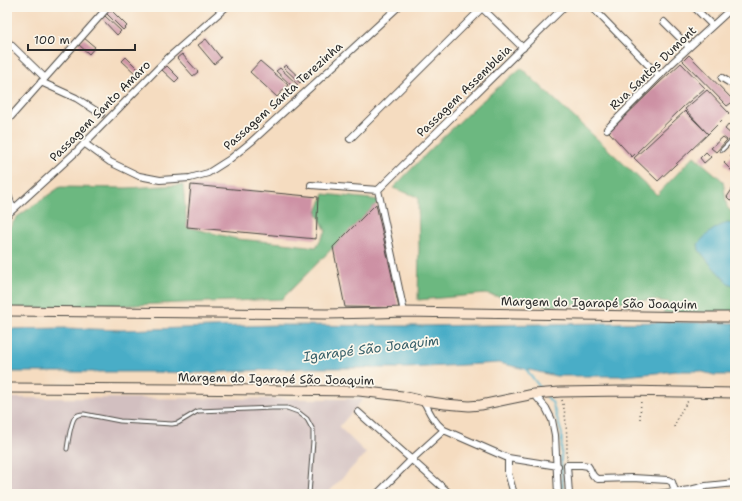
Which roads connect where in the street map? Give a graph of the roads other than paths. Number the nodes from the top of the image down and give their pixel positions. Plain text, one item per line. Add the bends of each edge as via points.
1 (108, 7) edge
2 (226, 7) edge
3 (398, 7) edge
4 (482, 7) edge
5 (564, 7) edge
6 (592, 7) edge
7 (694, 7) edge
8 (733, 7) edge
9 (664, 22) dead end
10 (712, 25) junction
11 (7, 41) edge
12 (689, 47) junction
13 (523, 48) junction
14 (659, 76) junction
15 (722, 78) dead end
16 (43, 80) junction
17 (735, 86) edge
18 (101, 114) dead end
19 (7, 121) edge
20 (607, 129) dead end
21 (735, 137) edge
22 (350, 139) dead end
23 (84, 143) junction
24 (722, 150) dead end
25 (311, 185) dead end
26 (378, 190) junction
27 (7, 192) edge
28 (13, 209) junction
29 (7, 215) edge
30 (7, 310) edge
31 (404, 312) junction
32 (735, 317) edge
33 (7, 388) edge
34 (735, 393) edge
35 (534, 394) junction
36 (424, 401) junction
37 (358, 412) dead end
38 (444, 430) junction
39 (67, 449) dead end
40 (508, 459) junction
41 (411, 460) junction
42 (558, 466) junction
43 (735, 483) edge
44 (676, 493) edge
45 (309, 494) edge
46 (377, 494) edge
47 (450, 494) edge
48 (514, 494) edge
49 (558, 494) edge
50 (569, 494) edge
51 (658, 494) edge

1 - 16 street
2 - 23 street, Passagem Santo Amaro via 168,58
3 - 23 street, Passagem Santa Terezinha via 251,142 208,173 190,178 144,178 110,162
4 - 13 street
4 - 22 street
5 - 13 street, Passagem Assembleia
6 - 14 street
7 - 10 street
8 - 10 street, Rua Santos Dumont
9 - 12 street
10 - 12 street, Rua Santos Dumont
11 - 16 street
12 - 14 street, Rua Santos Dumont
13 - 26 street, Passagem Assembleia
14 - 20 street, Rua Santos Dumont
15 - 17 street
16 - 18 street
16 - 19 street
21 - 24 lane
23 - 28 street, Passagem Santo Amaro
25 - 26 street
26 - 31 street
27 - 28 street
28 - 29 street, Passagem Santo Amaro
30 - 31 street, Margem do Igarapé São Joaquim via 326,314
31 - 32 street, Margem do Igarapé São Joaquim
33 - 36 street, Margem do Igarapé São Joaquim via 335,390 374,392
34 - 35 street, Margem do Igarapé São Joaquim via 590,391
35 - 36 street, Margem do Igarapé São Joaquim via 469,406
35 - 42 street via 552,420
36 - 38 street via 430,414
37 - 41 street
38 - 40 street
38 - 41 street
39 - 45 lane via 74,417 79,414 126,422 172,424 198,411 287,408 307,419 313,430
40 - 42 street
40 - 48 street via 508,473
41 - 46 street
41 - 47 street
42 - 49 street
43 - 44 street
44 - 50 street via 672,482 668,480 598,479 593,477 588,466 567,465
44 - 51 street

